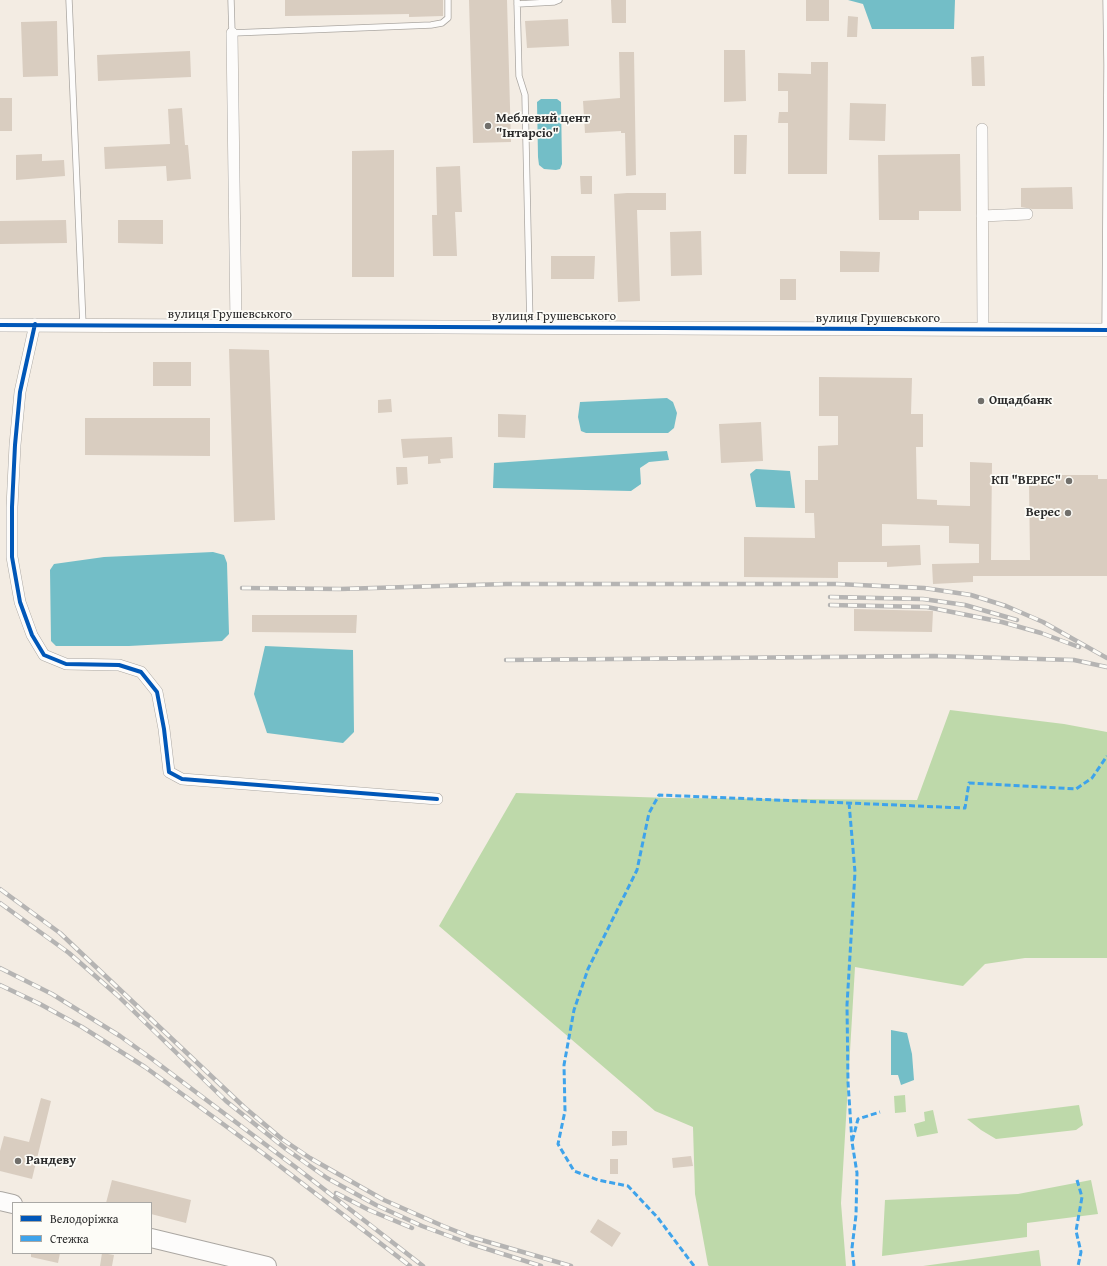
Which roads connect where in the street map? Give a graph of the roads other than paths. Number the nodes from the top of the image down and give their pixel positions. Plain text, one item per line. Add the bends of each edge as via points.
1 (69, 0) edge
2 (231, 0) edge
3 (448, 0) edge
4 (559, 0) edge
5 (1106, 0) edge
6 (517, 2) edge
7 (232, 33) junction
8 (982, 129) dead end
9 (1027, 214) dead end
10 (982, 216) junction
11 (35, 324) junction
12 (0, 325) edge
13 (83, 325) junction
14 (236, 325) junction
15 (530, 327) junction
16 (983, 330) junction
17 (1106, 330) edge
18 (437, 799) dead end
19 (0, 1201) edge
20 (12, 1204) edge
21 (152, 1238) edge
22 (268, 1266) edge

1 - 13 lane
2 - 7 lane
3 - 7 lane via 448,18 431,25
4 - 6 lane
5 - 17 lane
6 - 15 lane via 519,76 525,95
7 - 14 street
8 - 10 street
9 - 10 street
10 - 16 street
11 - 12 street, вулиця Грушевського
11 - 13 street, вулиця Грушевського
11 - 18 street via 20,392 15,445 12,557 20,602 32,636 44,655 66,664 119,665 141,672 157,692 169,772 182,779
13 - 14 street, вулиця Грушевського
14 - 15 street, вулиця Грушевського
15 - 16 street, вулиця Грушевського
16 - 17 street, вулиця Грушевського
19 - 20 highway
21 - 22 highway

